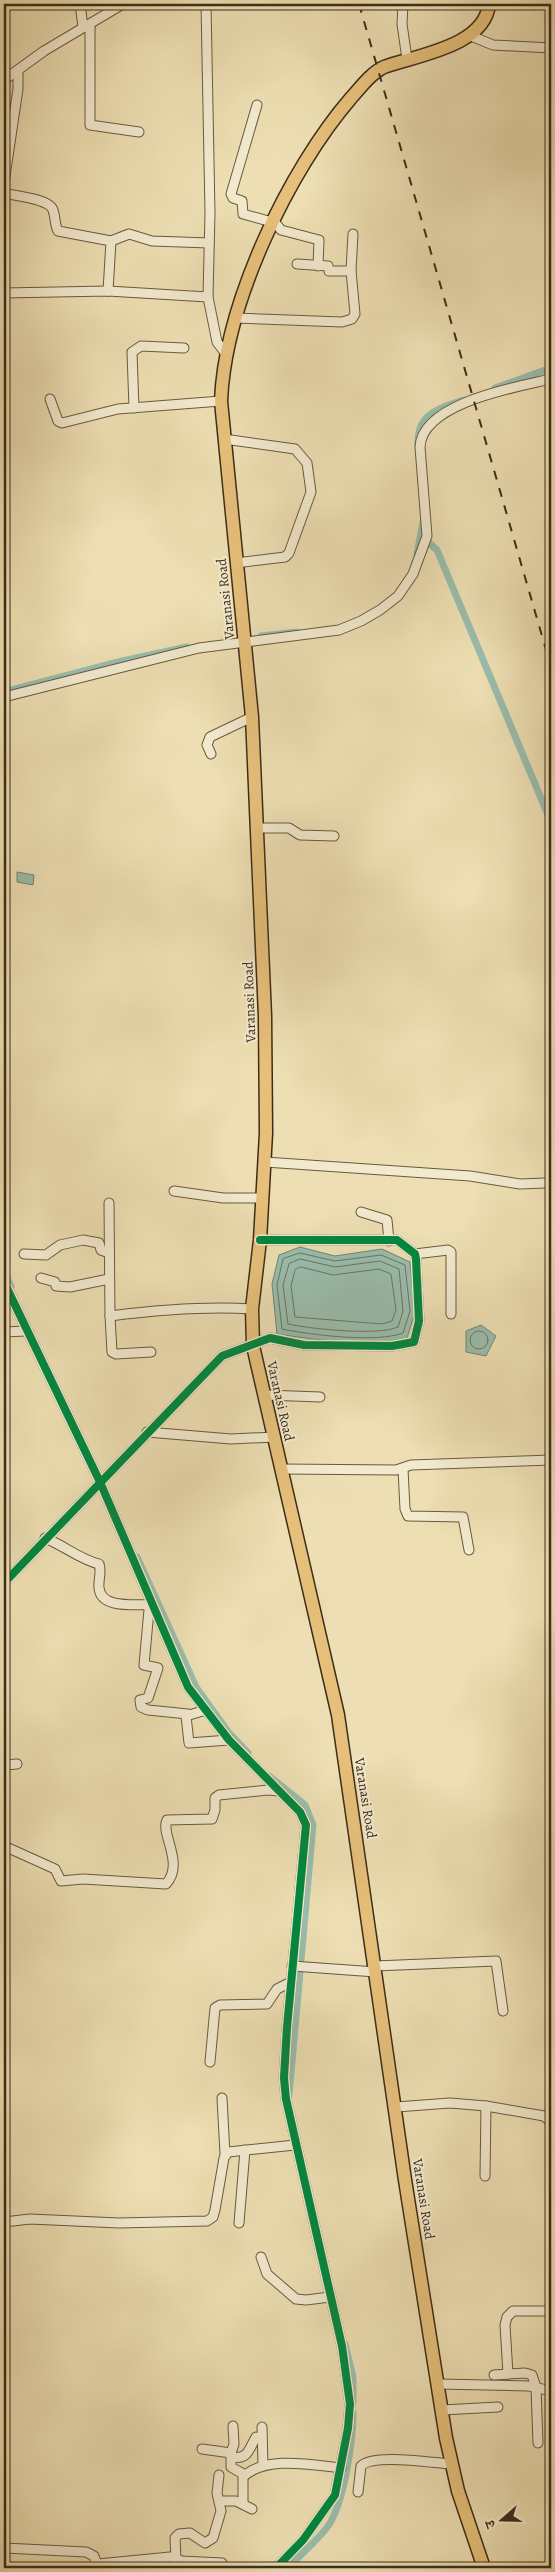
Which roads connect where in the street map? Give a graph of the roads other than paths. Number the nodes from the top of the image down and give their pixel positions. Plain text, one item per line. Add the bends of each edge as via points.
1 (80, 4) edge
2 (123, 4) edge
3 (206, 4) edge
4 (403, 4) edge
5 (489, 4) edge
6 (86, 25) junction
7 (471, 36) junction
8 (551, 48) edge
9 (407, 59) junction
10 (18, 70) junction
11 (4, 80) edge
12 (256, 105) dead end
13 (139, 132) dead end
14 (4, 183) edge
15 (4, 193) edge
16 (273, 221) junction
17 (353, 234) dead end
18 (111, 241) junction
19 (209, 243) junction
20 (297, 264) dead end
21 (318, 266) junction
22 (352, 271) junction
23 (108, 291) junction
24 (4, 293) edge
25 (208, 297) junction
26 (235, 318) junction
27 (184, 348) dead end
28 (226, 354) junction
29 (551, 379) edge
30 (50, 399) dead end
31 (222, 401) junction
32 (134, 408) junction
33 (224, 439) junction
34 (236, 563) junction
35 (245, 637) junction
36 (4, 697) edge
37 (252, 717) junction
38 (211, 754) dead end
39 (256, 828) junction
40 (334, 836) dead end
41 (265, 1162) junction
42 (545, 1183) dead end
43 (174, 1191) dead end
44 (263, 1198) junction
45 (109, 1202) dead end
46 (361, 1212) dead end
47 (260, 1240) junction
48 (388, 1241) junction
49 (109, 1252) junction
50 (24, 1254) dead end
51 (415, 1254) junction
52 (41, 1278) dead end
53 (109, 1279) junction
54 (5, 1288) edge
55 (252, 1309) junction
56 (451, 1314) dead end
57 (110, 1316) junction
58 (26, 1331) junction
59 (4, 1332) edge
60 (253, 1346) junction
61 (151, 1352) dead end
62 (264, 1396) junction
63 (320, 1398) dead end
64 (147, 1432) junction
65 (275, 1438) junction
66 (551, 1460) edge
67 (282, 1469) junction
68 (403, 1469) junction
69 (102, 1479) junction
70 (45, 1538) junction
71 (469, 1550) dead end
72 (4, 1583) edge
73 (150, 1601) junction
74 (206, 1710) junction
75 (188, 1714) junction
76 (228, 1740) junction
77 (17, 1764) dead end
78 (4, 1765) edge
79 (279, 1791) junction
80 (4, 1846) edge
81 (298, 1966) junction
82 (376, 1969) junction
83 (291, 1982) junction
84 (503, 2011) dead end
85 (210, 2062) dead end
86 (222, 2098) dead end
87 (486, 2106) junction
88 (396, 2107) junction
89 (551, 2122) edge
90 (295, 2145) junction
91 (245, 2150) junction
92 (225, 2154) junction
93 (486, 2176) dead end
94 (4, 2222) edge
95 (239, 2223) dead end
96 (261, 2257) dead end
97 (330, 2297) junction
98 (551, 2311) edge
99 (508, 2374) junction
100 (494, 2375) dead end
101 (438, 2384) junction
102 (536, 2388) junction
103 (551, 2391) edge
104 (498, 2407) dead end
105 (442, 2410) junction
106 (233, 2426) dead end
107 (262, 2427) dead end
108 (256, 2437) dead end
109 (538, 2443) dead end
110 (202, 2449) dead end
111 (232, 2455) junction
112 (451, 2464) junction
113 (263, 2466) junction
114 (341, 2468) junction
115 (219, 2475) dead end
116 (245, 2475) junction
117 (358, 2492) dead end
118 (220, 2501) junction
119 (243, 2504) junction
120 (252, 2509) dead end
121 (4, 2548) edge
122 (176, 2559) junction
123 (222, 2563) dead end
124 (98, 2566) edge
125 (276, 2568) edge
126 (484, 2568) edge

1 - 6 street
2 - 6 street
3 - 19 street
4 - 9 street
5 - 7 highway via 485,19
6 - 10 street
6 - 13 street via 90,125
7 - 8 street via 493,45
7 - 9 highway, Varanasi Road
9 - 16 highway, Varanasi Road via 379,70 334,119
10 - 11 street
10 - 14 street
12 - 16 street via 232,194 233,198 242,201 243,214
15 - 18 street via 48,205 53,210 58,231
16 - 21 street via 281,230 319,240
16 - 26 highway, Varanasi Road
17 - 22 street
18 - 19 street via 129,234 152,241
18 - 23 street
19 - 25 street
20 - 21 street
21 - 22 street via 328,266 329,271
22 - 26 street via 355,314 347,321
23 - 24 street
23 - 25 street
25 - 28 street via 217,342
26 - 28 highway, Varanasi Road
27 - 32 street via 141,346 132,352
28 - 31 highway, Varanasi Road
29 - 35 street via 465,401 429,425 421,438 420,448 426,539 415,571 401,592 386,606 361,621 328,632
30 - 32 street via 58,421 62,423
31 - 32 street
31 - 33 highway, Varanasi Road
33 - 34 highway, Varanasi Road
33 - 34 street via 295,449 307,463 311,492 285,557
34 - 35 highway, Varanasi Road
35 - 36 street
35 - 37 highway, Varanasi Road
37 - 38 street via 210,737 207,745
37 - 39 highway, Varanasi Road
39 - 40 street via 289,828 300,835
39 - 41 highway, Varanasi Road via 265,1016
41 - 42 street via 470,1176 520,1184
41 - 44 highway, Varanasi Road
43 - 44 street via 223,1198
44 - 47 highway, Varanasi Road
45 - 49 street
46 - 48 street via 387,1220
47 - 48 street
47 - 55 highway, Varanasi Road
48 - 51 street via 397,1240
49 - 50 street via 101,1250 99,1243 84,1240 57,1246 46,1255
49 - 53 street
51 - 56 street via 451,1252
51 - 60 street via 419,1321 416,1338 410,1345 304,1345 270,1338
52 - 53 street via 56,1282 56,1286 70,1287
53 - 57 street
54 - 58 street
55 - 57 street via 169,1309
55 - 60 highway, Varanasi Road
57 - 61 street via 112,1352
58 - 59 street
58 - 69 street
60 - 62 highway, Varanasi Road
60 - 64 street via 222,1356
62 - 63 street
62 - 65 highway, Varanasi Road
64 - 65 street via 231,1439
64 - 69 street
65 - 67 highway, Varanasi Road
66 - 68 street via 411,1465
67 - 68 street
67 - 82 highway, Varanasi Road via 338,1715
68 - 71 street via 408,1516 463,1517
69 - 70 street
69 - 73 street
70 - 72 street
70 - 73 street via 93,1564 99,1564 99,1588 109,1603
73 - 74 street via 188,1687
73 - 75 street via 144,1665 158,1668 148,1698 140,1700 141,1707
74 - 75 street
74 - 76 street
75 - 76 street via 189,1742
76 - 79 street
77 - 78 street
79 - 80 street via 219,1795 215,1798 212,1818 167,1820 174,1858 166,1884 83,1879 61,1881 55,1869
79 - 81 street via 300,1812 306,1825
81 - 82 street
81 - 83 street
82 - 84 street via 496,1960
82 - 88 highway, Varanasi Road
83 - 85 street via 277,1989 267,2004 220,2005 215,2008
83 - 90 street via 284,2078
86 - 92 street
87 - 88 street via 450,2103
87 - 89 street via 544,2116
87 - 93 street
88 - 101 highway, Varanasi Road
90 - 91 street
90 - 97 street
91 - 92 street
91 - 95 street
92 - 94 street via 215,2210 207,2221 119,2223 30,2219
96 - 97 street via 267,2274 296,2299
97 - 114 street via 349,2391 348,2428
98 - 99 street via 514,2311 507,2317
99 - 100 street
99 - 102 street via 530,2374
101 - 102 street
101 - 105 highway, Varanasi Road
102 - 103 street
102 - 109 street
104 - 105 street
105 - 112 highway, Varanasi Road
106 - 111 street
107 - 113 street
108 - 111 street via 245,2456
110 - 111 street
111 - 116 street via 231,2467
112 - 117 street via 367,2461 361,2466
112 - 126 highway, Varanasi Road
113 - 114 street via 287,2464
113 - 116 street
114 - 125 street via 333,2501
115 - 118 street via 217,2493
116 - 119 street via 241,2483
118 - 119 street via 232,2500
118 - 122 street via 221,2511 213,2538 208,2543 190,2533 179,2534 175,2538
119 - 120 street
121 - 124 street via 86,2552 94,2556
122 - 123 street
122 - 124 street via 170,2556

